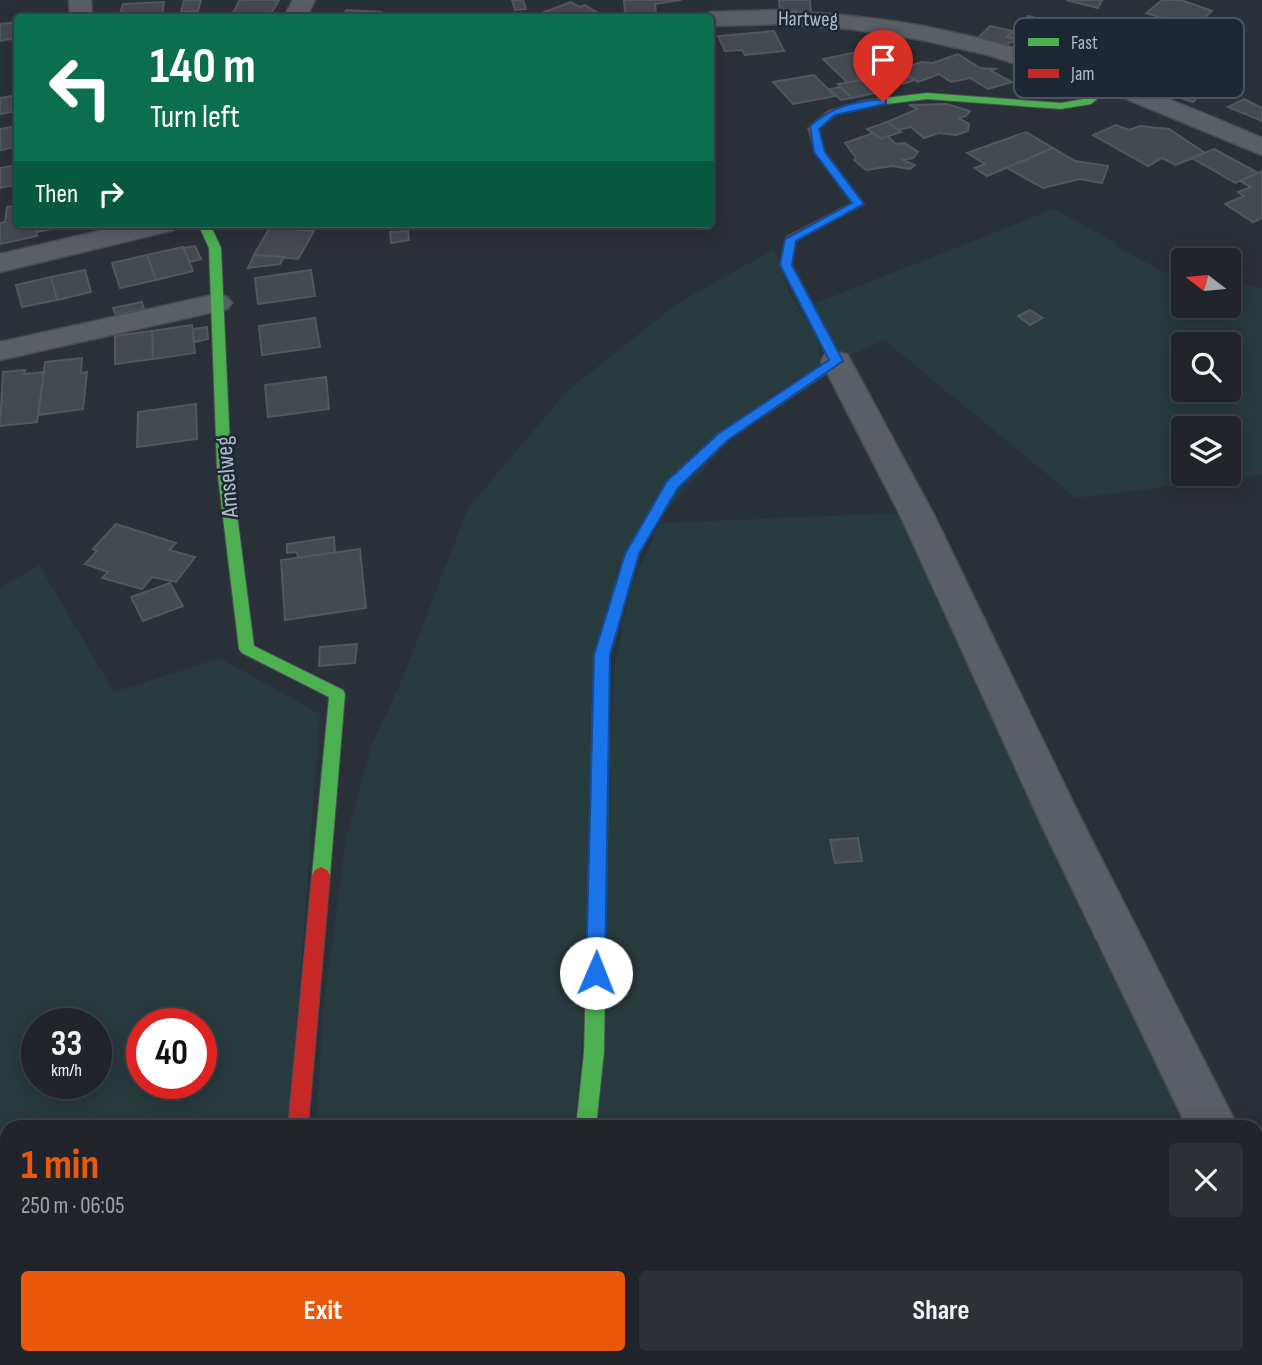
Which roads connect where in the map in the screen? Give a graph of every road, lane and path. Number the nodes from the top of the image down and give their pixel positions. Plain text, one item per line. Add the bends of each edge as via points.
1 (714, 19) edge
2 (1014, 56) edge
3 (1092, 98) edge
4 (1144, 98) edge
5 (1262, 148) edge
6 (147, 228) edge
7 (206, 228) edge
8 (0, 263) edge
9 (217, 303) junction
10 (0, 351) edge
11 (836, 361) junction
12 (299, 1120) edge
13 (587, 1120) edge
14 (1210, 1120) edge

1 - 2 street, Hartweg via 850,20
3 - 11 street via 1061,106 927,96 861,104 832,113 813,128 820,152 858,204 790,239 786,265
4 - 5 street, Hartweg
6 - 8 street
7 - 9 street, Amselweg via 215,248
9 - 10 street
9 - 12 street, Amselweg via 224,468 247,649 337,694
11 - 13 street via 723,437 672,485 632,554 602,655 594,1052
11 - 14 street via 917,514 1063,825

